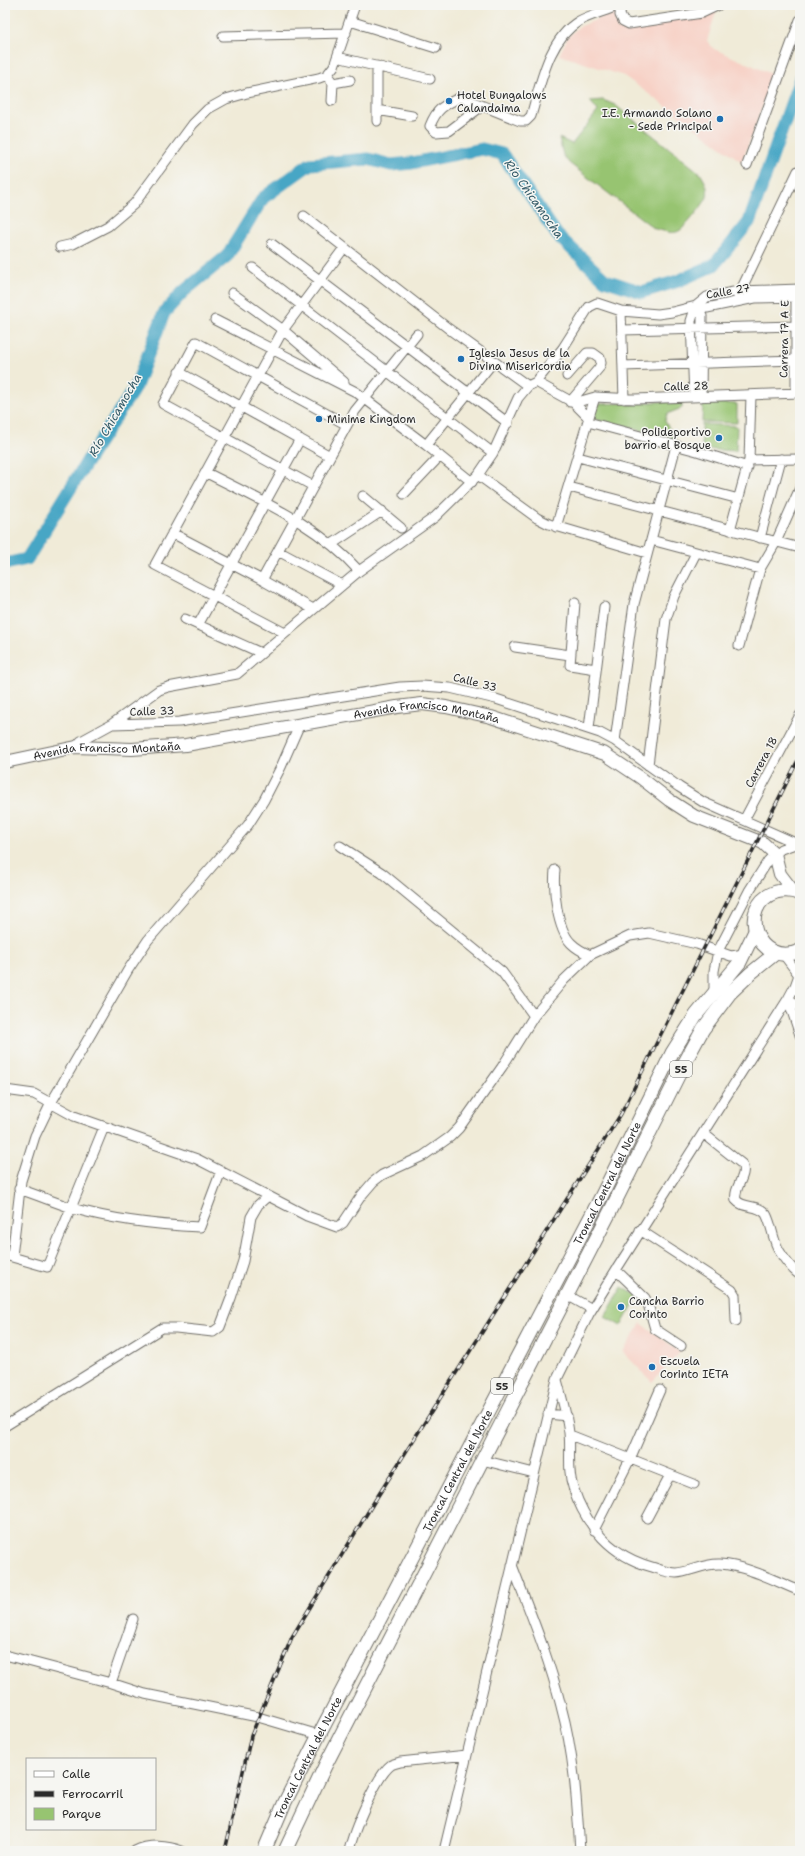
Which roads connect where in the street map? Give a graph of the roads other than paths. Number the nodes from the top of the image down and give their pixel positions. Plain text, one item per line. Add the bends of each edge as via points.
1 (355, 5) edge
2 (620, 5) edge
3 (719, 5) edge
4 (800, 20) edge
5 (350, 21) junction
6 (346, 33) junction
7 (223, 36) dead end
8 (436, 48) dead end
9 (337, 57) junction
10 (377, 66) junction
11 (330, 79) junction
12 (430, 79) dead end
13 (350, 80) dead end
14 (332, 101) dead end
15 (482, 106) junction
16 (377, 110) junction
17 (412, 116) dead end
18 (377, 121) dead end
19 (747, 165) dead end
20 (799, 171) edge
21 (304, 216) dead end
22 (272, 244) dead end
23 (60, 247) dead end
24 (344, 248) junction
25 (253, 268) dead end
26 (320, 280) junction
27 (739, 291) junction
28 (799, 292) edge
29 (232, 293) dead end
30 (736, 301) junction
31 (301, 305) junction
32 (696, 306) junction
33 (621, 311) junction
34 (215, 320) dead end
35 (796, 326) junction
36 (702, 329) junction
37 (282, 330) junction
38 (622, 330) junction
39 (691, 330) junction
40 (418, 334) dead end
41 (407, 347) junction
42 (272, 349) junction
43 (796, 360) junction
44 (494, 361) junction
45 (697, 363) junction
46 (623, 366) junction
47 (179, 372) junction
48 (387, 372) junction
49 (258, 376) junction
50 (567, 376) dead end
51 (532, 384) junction
52 (356, 392) junction
53 (468, 393) junction
54 (798, 393) edge
55 (752, 395) junction
56 (595, 397) junction
57 (698, 397) junction
58 (366, 398) junction
59 (624, 399) junction
60 (572, 402) junction
61 (241, 407) junction
62 (448, 419) junction
63 (589, 420) junction
64 (508, 423) junction
65 (347, 425) junction
66 (224, 437) junction
67 (300, 439) junction
68 (426, 444) junction
69 (676, 446) junction
70 (493, 453) junction
71 (330, 456) junction
72 (440, 456) junction
73 (578, 457) junction
74 (800, 458) edge
75 (781, 459) junction
76 (749, 463) junction
77 (283, 470) junction
78 (205, 472) junction
79 (475, 478) junction
80 (667, 480) junction
81 (313, 486) junction
82 (569, 487) junction
83 (800, 489) edge
84 (404, 494) dead end
85 (363, 496) dead end
86 (739, 499) junction
87 (265, 503) junction
88 (382, 511) junction
89 (659, 512) junction
90 (296, 519) junction
91 (556, 527) junction
92 (401, 528) dead end
93 (730, 530) junction
94 (172, 533) junction
95 (760, 538) junction
96 (651, 540) junction
97 (776, 542) junction
98 (332, 544) junction
99 (800, 548) edge
100 (278, 552) junction
101 (647, 553) junction
102 (696, 553) junction
103 (231, 564) junction
104 (760, 569) junction
105 (359, 571) junction
106 (262, 580) junction
107 (342, 585) junction
108 (214, 595) junction
109 (575, 603) dead end
110 (604, 607) dead end
111 (313, 609) junction
112 (184, 619) dead end
113 (198, 624) junction
114 (285, 633) junction
115 (739, 646) dead end
116 (515, 647) dead end
117 (261, 653) junction
118 (570, 655) junction
119 (596, 669) junction
120 (800, 715) edge
121 (112, 724) junction
122 (298, 726) junction
123 (589, 728) junction
124 (615, 741) junction
125 (76, 747) junction
126 (5, 762) edge
127 (648, 765) junction
128 (744, 820) junction
129 (798, 845) edge
130 (340, 846) dead end
131 (775, 854) junction
132 (554, 870) dead end
133 (796, 892) edge
134 (755, 931) junction
135 (800, 951) edge
136 (718, 952) junction
137 (744, 954) junction
138 (780, 954) junction
139 (590, 955) junction
140 (800, 973) edge
141 (714, 992) junction
142 (788, 999) junction
143 (800, 1006) edge
144 (534, 1016) junction
145 (800, 1035) edge
146 (5, 1090) edge
147 (51, 1103) junction
148 (104, 1127) junction
149 (703, 1133) junction
150 (221, 1171) junction
151 (19, 1189) junction
152 (268, 1196) junction
153 (71, 1208) junction
154 (640, 1230) junction
155 (9, 1255) edge
156 (616, 1270) junction
157 (800, 1276) edge
158 (567, 1295) junction
159 (592, 1309) junction
160 (736, 1321) dead end
161 (681, 1346) dead end
162 (557, 1379) junction
163 (660, 1390) dead end
164 (548, 1414) junction
165 (567, 1416) junction
166 (5, 1426) edge
167 (570, 1435) junction
168 (630, 1459) junction
169 (482, 1460) junction
170 (534, 1473) junction
171 (670, 1475) junction
172 (694, 1484) dead end
173 (646, 1518) dead end
174 (594, 1530) junction
175 (512, 1565) junction
176 (800, 1592) edge
177 (133, 1619) dead end
178 (5, 1655) edge
179 (111, 1683) junction
180 (319, 1735) junction
181 (467, 1755) junction
182 (135, 1851) edge
183 (182, 1851) edge
184 (264, 1851) edge
185 (285, 1851) edge
186 (349, 1851) edge
187 (444, 1851) edge
188 (580, 1851) edge

1 - 5 street
2 - 3 street via 623,21 629,24 702,13
2 - 15 street via 581,20 560,37 544,72 531,116 526,121
4 - 19 street
5 - 6 street
5 - 8 street
6 - 7 street
6 - 9 street
9 - 10 street
9 - 11 street
10 - 12 street
10 - 16 street
11 - 13 street
11 - 14 street
11 - 23 street via 319,78 247,93 226,99 208,109 193,124 134,204 108,226 73,244
15 - 15 street via 461,97 437,111 431,129 449,131
16 - 17 street
16 - 18 street
20 - 27 street
21 - 24 street
22 - 26 street
24 - 26 street
24 - 44 street
25 - 31 street
26 - 31 street
26 - 41 street
27 - 28 street, Calle 27
27 - 30 street
27 - 32 street, Calle 27 via 707,297
28 - 30 street, Calle 27
28 - 35 street, Carrera 17 A E
29 - 37 street
30 - 32 street, Calle 27 via 706,308
31 - 37 street
31 - 48 street
32 - 33 street via 658,314
32 - 36 street via 702,316
32 - 39 street
33 - 38 street
33 - 51 street via 597,303 589,307 562,348
34 - 42 street
35 - 36 street
35 - 43 street, Carrera 17 A E
36 - 39 street
36 - 45 street
37 - 42 street
37 - 52 street
38 - 39 street
38 - 46 street
39 - 45 street
40 - 41 street
41 - 48 street
41 - 53 street
42 - 49 street
42 - 52 street
43 - 45 street
43 - 54 street, Carrera 17 A E
44 - 51 street
44 - 53 street
45 - 46 street
45 - 57 street
46 - 59 street
47 - 49 street via 196,342
47 - 61 street
47 - 66 street via 163,404
48 - 58 street
48 - 62 street
49 - 61 street
49 - 65 street
50 - 60 street via 587,353 593,353 600,358 599,368
51 - 60 street
51 - 64 street via 518,398
52 - 58 street
53 - 62 street
53 - 64 street
54 - 55 street, Calle 28
55 - 57 street, Calle 28
55 - 76 street
56 - 59 street, Calle 28
56 - 60 street, Calle 28
56 - 63 street
57 - 59 street, Calle 28
58 - 65 street
58 - 68 street
60 - 63 street
61 - 66 street
61 - 67 street
62 - 68 street
62 - 70 street
63 - 69 street
63 - 73 street
64 - 70 street
65 - 71 street
66 - 77 street
66 - 78 street
67 - 71 street
67 - 77 street
68 - 72 street
69 - 76 street
69 - 80 street
70 - 79 street
71 - 81 street
72 - 79 street
72 - 84 street
73 - 80 street
73 - 82 street
74 - 75 street
75 - 76 street
75 - 95 street
76 - 86 street
77 - 81 street
77 - 87 street
78 - 87 street
78 - 94 street
79 - 91 street
79 - 105 street via 435,517
80 - 86 street
80 - 89 street
81 - 90 street
82 - 89 street
82 - 91 street
83 - 97 street
85 - 88 street
86 - 93 street
87 - 90 street
87 - 103 street
88 - 92 street
88 - 98 street
89 - 93 street
89 - 96 street
90 - 98 street
90 - 100 street
91 - 101 street
93 - 95 street
94 - 103 street
94 - 108 street via 155,565
95 - 97 street
96 - 101 street
96 - 102 street
97 - 99 street
97 - 104 street
98 - 105 street
100 - 106 street
100 - 107 street
101 - 124 street via 634,604
102 - 104 street
102 - 127 street via 674,596 666,619
103 - 106 street
103 - 108 street
104 - 115 street
105 - 107 street
106 - 111 street
107 - 111 street
108 - 113 street
108 - 114 street
109 - 118 street
110 - 119 street
111 - 114 street
112 - 113 street
113 - 117 street
114 - 117 street
116 - 118 street
117 - 121 street via 237,674 159,690
118 - 119 street via 570,665
119 - 123 street
120 - 128 street, Carrera 18
121 - 123 street, Calle 33 via 179,722 400,687 422,686 450,688 496,699
121 - 125 street via 81,741
122 - 125 main road, Avenida Francisco Montaña via 186,745 132,749
122 - 131 main road, Avenida Francisco Montaña via 422,704 491,716 605,754 694,816 758,840
122 - 147 street via 281,768 248,825 148,940
123 - 124 street, Calle 33
124 - 127 street, Calle 33
125 - 126 main road, Avenida Francisco Montaña
127 - 128 street, Calle 33 via 703,802
128 - 129 street, Calle 33
129 - 131 street
130 - 144 street via 382,873 502,972
131 - 133 main road via 780,874
131 - 136 street via 749,891
132 - 139 street via 555,899 563,929 570,943
133 - 134 highway, 55 via 780,891 763,900 754,918
134 - 137 highway, Troncal Central del Norte / 55
134 - 138 highway via 762,945
135 - 138 highway, 55
136 - 137 street via 731,956
136 - 139 street via 650,932 630,936
136 - 141 street via 714,971
137 - 141 highway, Troncal Central del Norte / 55
138 - 140 street
138 - 158 highway, Troncal Central del Norte / 55 via 740,983 703,1029
139 - 144 street via 564,980
140 - 142 street
141 - 180 highway, Troncal Central del Norte / 55 via 688,1025 672,1053 600,1199
142 - 143 street
142 - 145 street
142 - 149 street
144 - 152 street via 502,1068 459,1128 422,1156 373,1182 340,1226 335,1228
146 - 147 street via 34,1094
147 - 148 street via 74,1116
147 - 151 street via 35,1136
148 - 150 street via 198,1159
148 - 153 street
149 - 154 street
149 - 157 street via 742,1164 744,1172 736,1200 766,1214 776,1245
150 - 152 street
150 - 153 street via 200,1227 135,1222
151 - 153 street
151 - 155 street
152 - 166 street via 258,1205 251,1217 236,1283 224,1320 217,1330 213,1332 169,1327 157,1330
153 - 155 street via 47,1267
154 - 156 street
154 - 160 street via 732,1290 735,1295
156 - 159 street
156 - 161 street via 645,1298 655,1329
158 - 159 street
158 - 169 highway, Troncal Central del Norte / 55
159 - 162 street
162 - 164 street
162 - 165 street
163 - 168 street
164 - 165 street
164 - 170 street
165 - 167 street
167 - 168 street
167 - 174 street via 572,1485
168 - 171 street
168 - 174 street
169 - 170 street
169 - 185 highway, Troncal Central del Norte / 55 via 325,1766
170 - 175 street
171 - 172 street
171 - 173 street
174 - 176 street via 625,1557 640,1564 675,1573 713,1565 729,1566 759,1574
175 - 181 street
175 - 188 street via 550,1667 562,1708 576,1791
177 - 179 street
178 - 179 street
179 - 180 street via 145,1694 258,1717
180 - 184 highway, Troncal Central del Norte / 55 via 284,1804
181 - 186 street via 392,1765 383,1773 372,1794 351,1838
181 - 187 street
182 - 183 street via 156,1846

